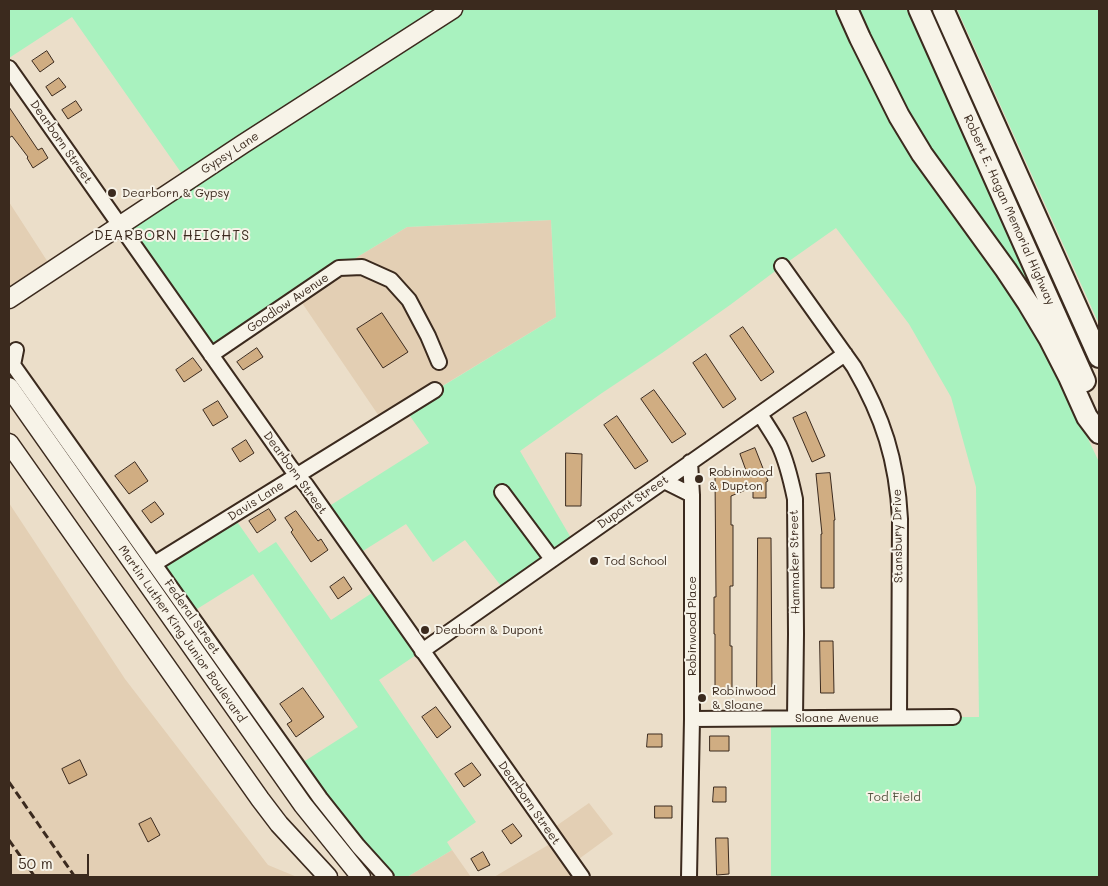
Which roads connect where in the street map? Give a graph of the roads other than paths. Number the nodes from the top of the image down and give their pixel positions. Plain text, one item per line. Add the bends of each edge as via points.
1 (453, 9) edge
2 (847, 9) edge
3 (919, 9) edge
4 (943, 9) edge
5 (9, 68) edge
6 (120, 226) junction
7 (782, 266) dead end
8 (9, 299) edge
9 (16, 350) dead end
10 (845, 354) junction
11 (210, 355) junction
12 (1099, 357) edge
13 (439, 362) dead end
14 (9, 387) edge
15 (435, 390) dead end
16 (1099, 412) edge
17 (760, 414) junction
18 (1099, 433) edge
19 (9, 443) edge
20 (690, 462) junction
21 (297, 476) junction
22 (664, 480) junction
23 (502, 492) dead end
24 (692, 495) junction
25 (552, 559) junction
26 (154, 564) junction
27 (422, 651) junction
28 (952, 717) dead end
29 (795, 718) junction
30 (899, 718) junction
31 (692, 719) junction
32 (328, 877) edge
33 (361, 877) edge
34 (386, 877) edge
35 (582, 877) edge
36 (689, 877) edge

1 - 6 main road, Gypsy Lane
2 - 18 highway via 899,116 922,154 1028,303
3 - 16 highway, Robert E. Hagan Memorial Highway
4 - 12 highway, Robert E. Hagan Memorial Highway
5 - 6 street, Dearborn Street
6 - 8 main road, Gypsy Lane
6 - 11 street, Dearborn Street
7 - 10 street, Stansbury Drive
9 - 26 street, Federal Street via 13,365
10 - 17 street, Dupont Street
10 - 30 street, Stansbury Drive via 878,412 896,477 900,519
11 - 13 street, Goodlow Avenue via 339,268 362,267 391,280 409,300
11 - 21 street, Dearborn Street
14 - 33 main road, Martin Luther King Junior Boulevard via 303,805
15 - 21 street, Davis Lane
17 - 20 street, Dupont Street
17 - 29 street, Hammaker Street via 785,461 795,499
19 - 32 main road via 260,799
20 - 22 street, Dupont Street
20 - 24 street, Robinwood Place
21 - 26 street, Davis Lane
21 - 27 street, Dearborn Street
22 - 24 street
22 - 25 street, Dupont Street
23 - 25 street
24 - 31 street, Robinwood Place
25 - 27 street, Dupont Street
26 - 34 street, Federal Street via 320,798
27 - 35 street, Dearborn Street
28 - 30 street, Sloane Avenue
29 - 30 street, Sloane Avenue
29 - 31 street, Sloane Avenue
31 - 36 street, Robinwood Place

